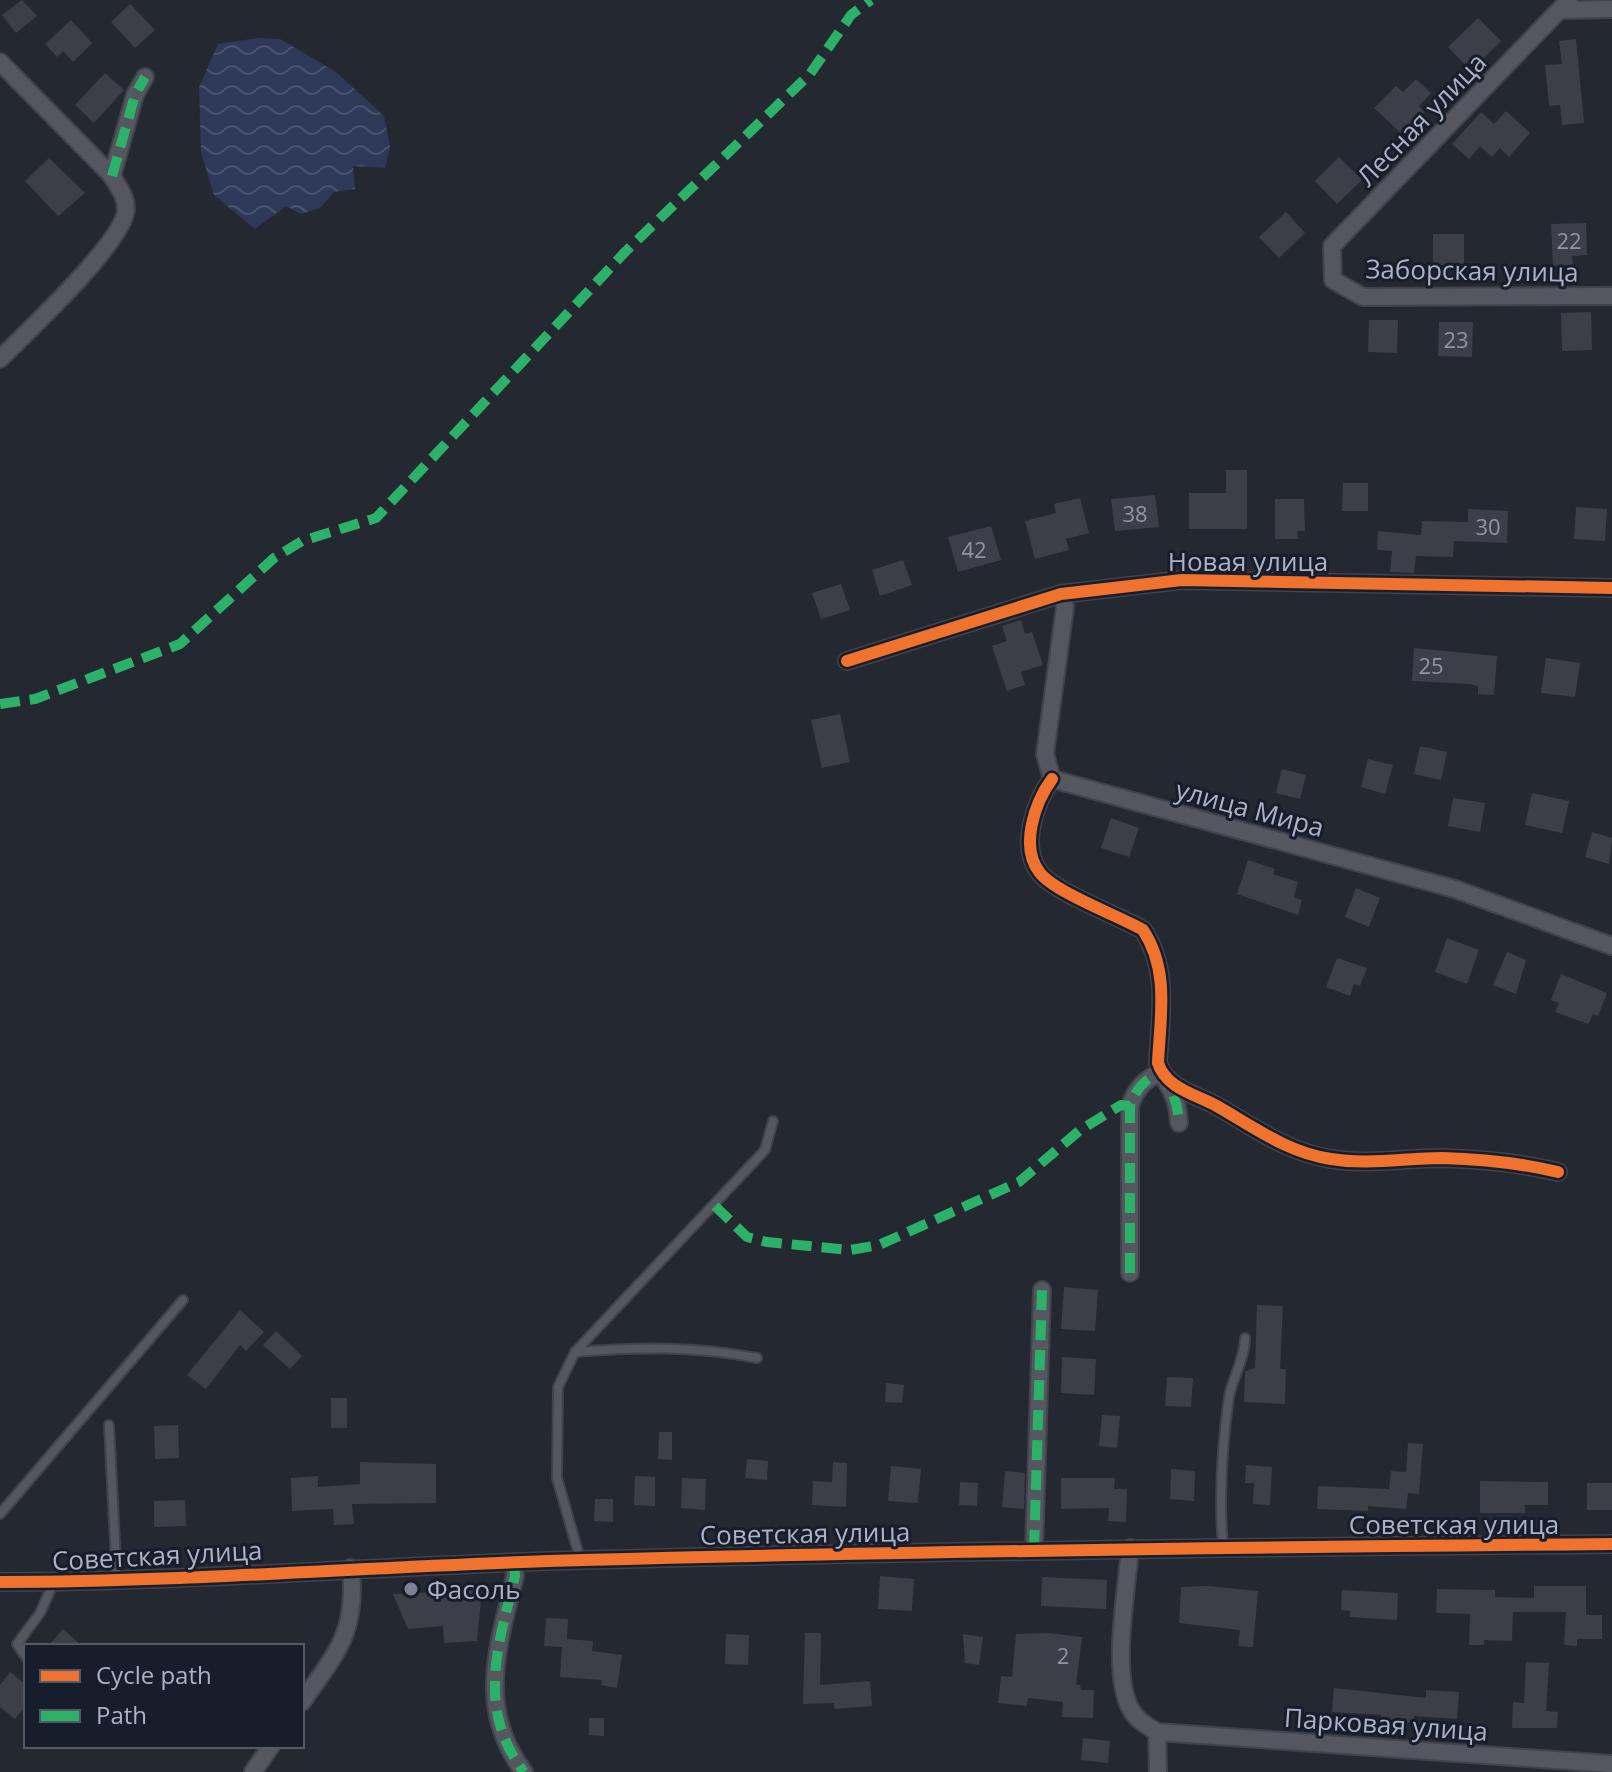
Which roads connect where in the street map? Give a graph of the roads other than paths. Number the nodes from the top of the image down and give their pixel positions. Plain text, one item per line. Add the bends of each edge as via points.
1 (1564, 5) edge
2 (1612, 9) edge
3 (0, 62) edge
4 (145, 77) dead end
5 (112, 176) junction
6 (1333, 280) joint
7 (1612, 296) edge
8 (0, 359) edge
9 (1612, 588) edge
10 (1061, 594) junction
11 (847, 661) dead end
12 (1052, 779) junction
13 (1612, 946) edge
14 (1161, 1073) junction
15 (773, 1121) dead end
16 (1179, 1123) dead end
17 (1558, 1172) dead end
18 (1130, 1273) dead end
19 (1042, 1290) dead end
20 (183, 1300) dead end
21 (1245, 1338) dead end
22 (575, 1352) junction
23 (757, 1358) dead end
24 (109, 1425) dead end
25 (0, 1514) edge
26 (1612, 1544) edge
27 (1223, 1547) junction
28 (1130, 1548) junction
29 (1034, 1550) junction
30 (580, 1560) junction
31 (514, 1563) junction
32 (351, 1568) junction
33 (117, 1581) junction
34 (0, 1582) edge
35 (54, 1582) junction
36 (24, 1654) edge
37 (304, 1699) edge
38 (1157, 1732) junction
39 (270, 1748) edge
40 (1612, 1764) edge
41 (253, 1772) edge
42 (524, 1772) edge
43 (1158, 1772) edge

1 - 2 street
1 - 6 street, Лесная улица via 1332,246
3 - 5 street
4 - 5 street
5 - 8 street via 126,209 115,238
6 - 7 street, Заборская улица via 1363,297
9 - 10 street, Новая улица via 1182,580
10 - 11 street, Новая улица
10 - 12 street via 1065,607 1045,754
12 - 13 street, улица Мира via 1455,889
12 - 14 street via 1032,824 1034,861 1040,874 1143,930 1151,942 1162,979
14 - 16 street via 1178,1103
14 - 17 street via 1273,1142 1331,1159 1444,1158
14 - 18 street via 1142,1085 1130,1106
15 - 22 lane via 765,1150
19 - 29 street
20 - 25 lane
21 - 27 lane via 1229,1402
22 - 23 lane via 649,1346
22 - 30 lane via 558,1387 557,1478
24 - 33 lane
26 - 27 street, Советская улица
27 - 28 street, Советская улица
28 - 29 street, Советская улица
28 - 38 street via 1121,1680 1130,1708
29 - 30 street, Советская улица
30 - 31 street, Советская улица
31 - 32 street, Советская улица
31 - 42 street via 493,1679 501,1735
32 - 33 street, Советская улица
32 - 37 street via 351,1621 339,1649
33 - 35 street, Советская улица
34 - 35 street, Советская улица
35 - 36 lane via 17,1644
38 - 40 street, Парковая улица
38 - 43 street
39 - 41 street

